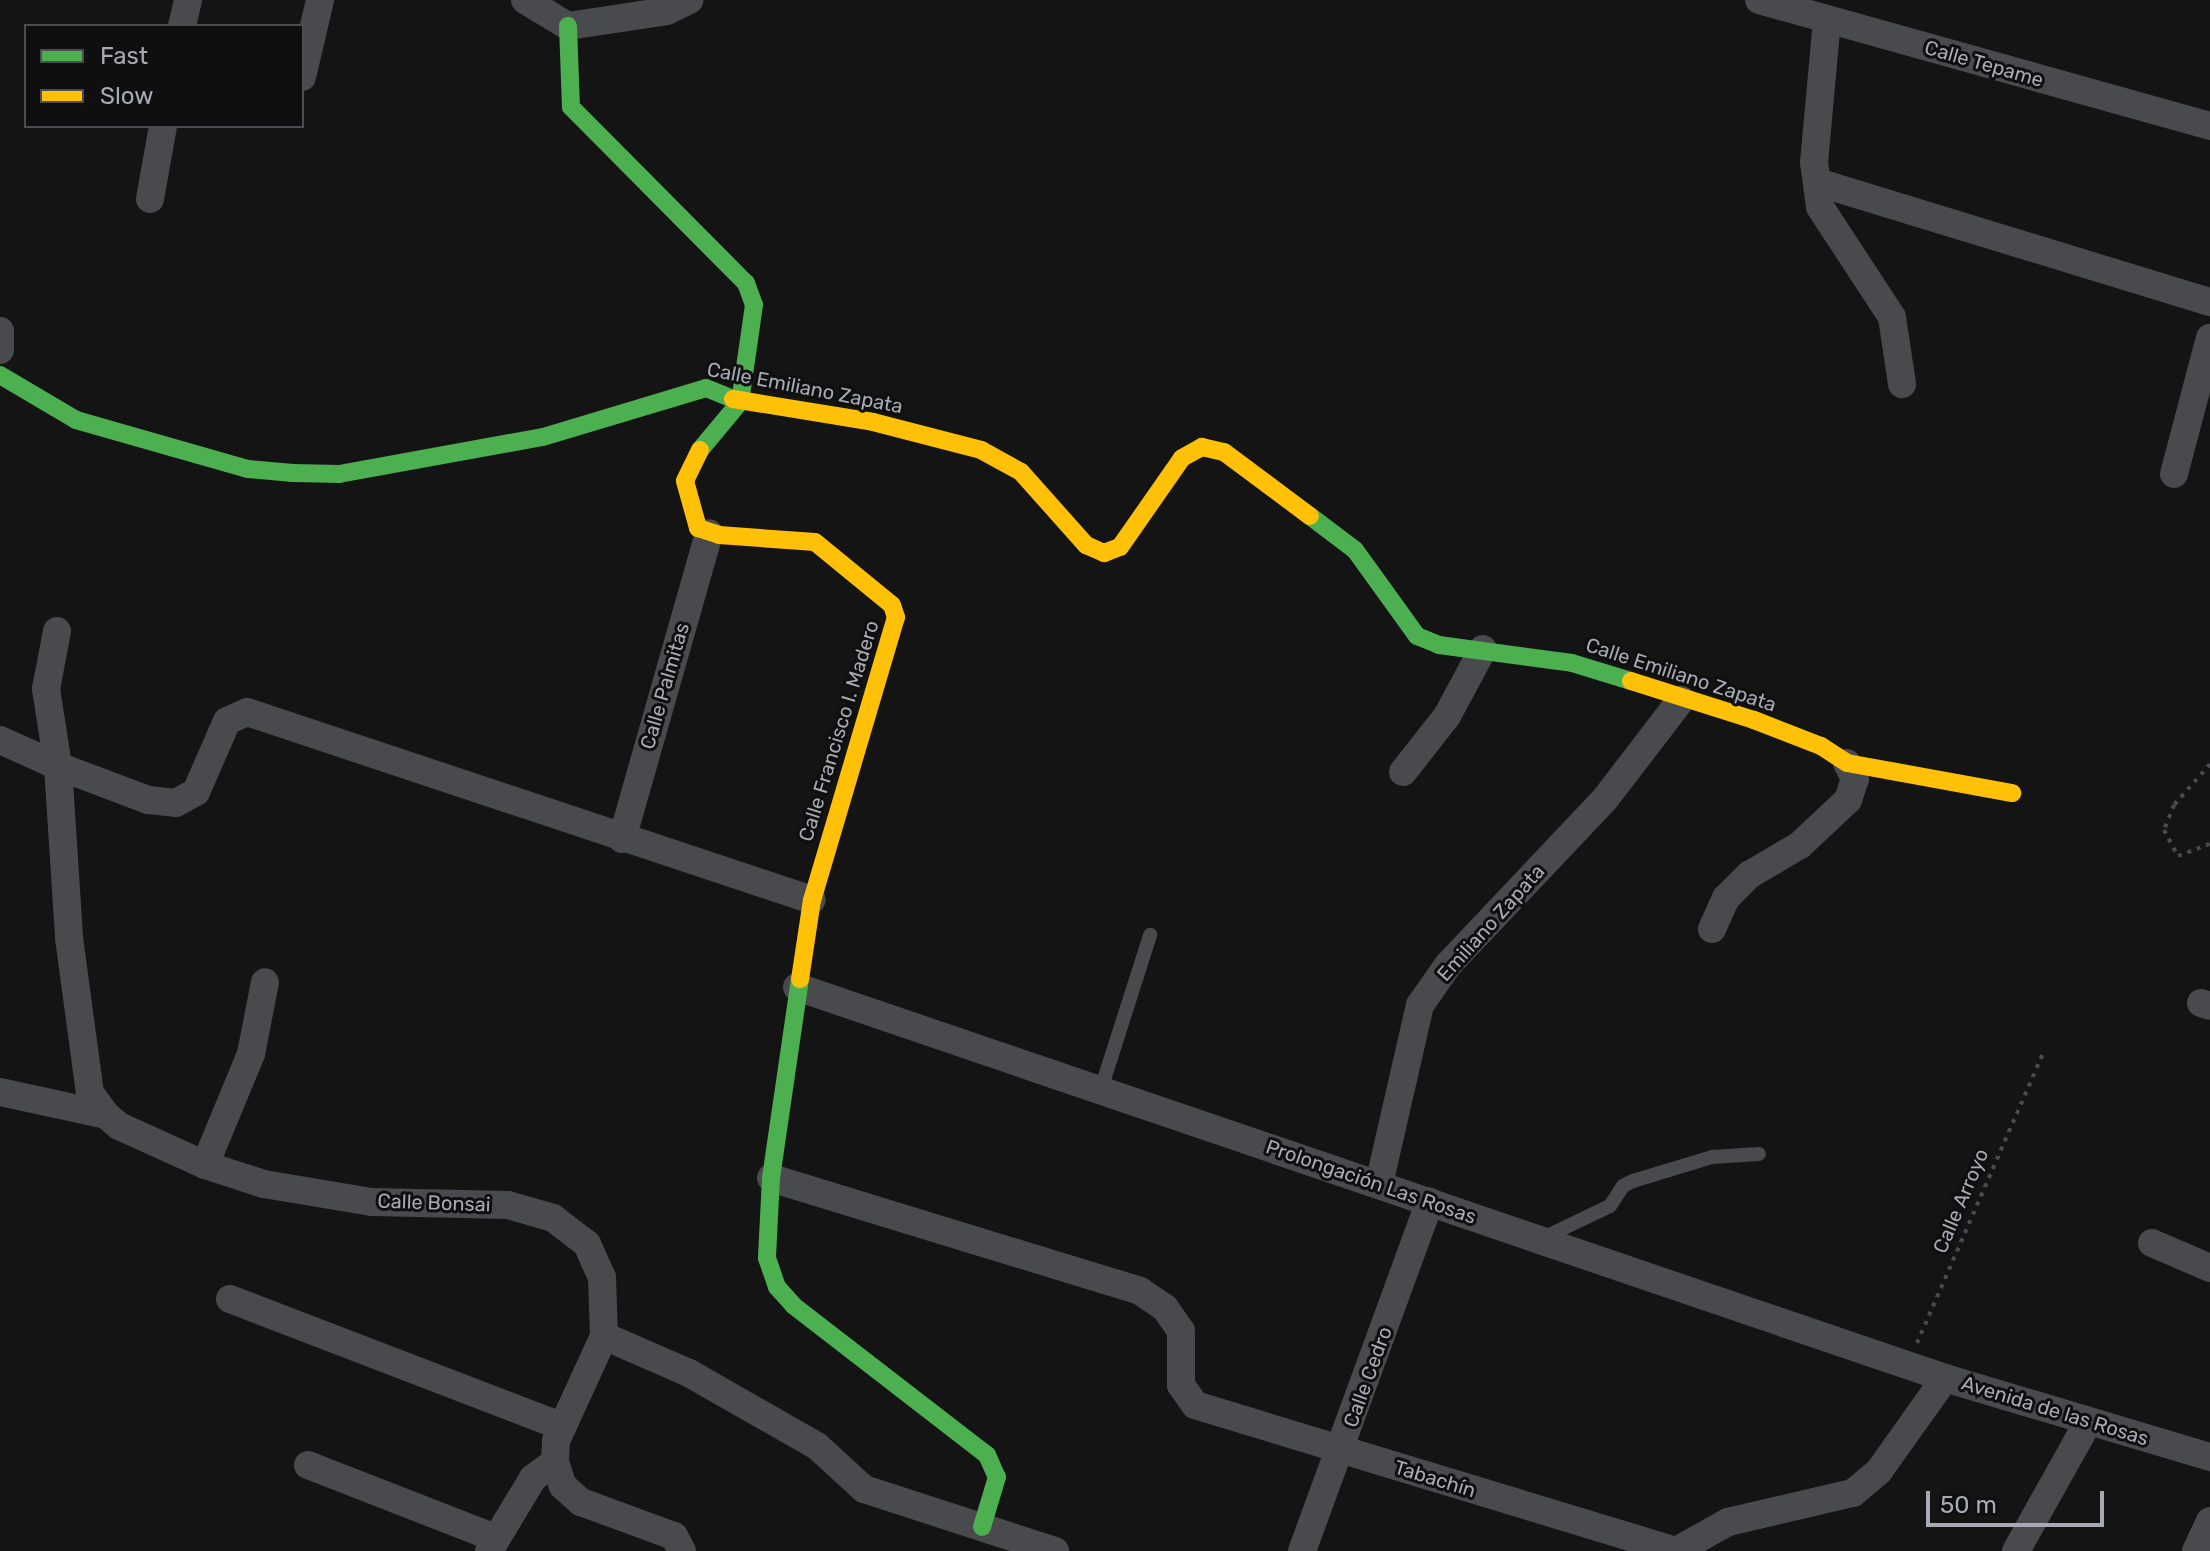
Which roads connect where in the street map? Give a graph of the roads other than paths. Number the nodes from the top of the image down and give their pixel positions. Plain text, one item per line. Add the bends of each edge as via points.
1 (188, 0) edge
2 (320, 0) edge
3 (525, 0) edge
4 (690, 0) edge
5 (1759, 0) edge
6 (1827, 20) junction
7 (182, 24) edge
8 (568, 26) junction
9 (304, 68) edge
10 (2210, 126) edge
11 (163, 128) edge
12 (1817, 182) junction
13 (150, 199) dead end
14 (2210, 302) edge
15 (0, 331) edge
16 (2210, 338) edge
17 (0, 350) edge
18 (0, 375) edge
19 (1902, 384) dead end
20 (740, 402) junction
21 (2174, 474) dead end
22 (709, 533) junction
23 (57, 631) dead end
24 (1483, 649) junction
25 (1681, 700) junction
26 (0, 740) edge
27 (1847, 763) junction
28 (58, 766) junction
29 (1403, 772) dead end
30 (2012, 793) dead end
31 (622, 839) junction
32 (812, 900) junction
33 (1712, 929) dead end
34 (1150, 935) dead end
35 (265, 982) dead end
36 (797, 987) junction
37 (1101, 1089) junction
38 (0, 1092) edge
39 (106, 1115) junction
40 (1759, 1154) dead end
41 (205, 1165) junction
42 (771, 1178) junction
43 (1379, 1184) junction
44 (1430, 1202) junction
45 (1541, 1239) junction
46 (2152, 1243) dead end
47 (2210, 1268) edge
48 (230, 1299) dead end
49 (604, 1336) junction
50 (1945, 1378) junction
51 (2088, 1422) junction
52 (560, 1426) junction
53 (1341, 1451) junction
54 (2210, 1457) edge
55 (555, 1462) junction
56 (308, 1465) dead end
57 (2210, 1521) edge
58 (982, 1527) junction
59 (492, 1545) edge
60 (682, 1551) edge
61 (1055, 1551) edge
62 (1302, 1551) edge
63 (1676, 1551) edge
64 (2016, 1551) edge
65 (2196, 1551) edge

1 - 7 street
2 - 9 street
3 - 8 street
4 - 8 street via 667,11
5 - 6 street, Calle Tepame
6 - 10 street, Calle Tepame
6 - 12 street via 1814,162
8 - 20 street via 571,107 746,283 754,305 754,331
11 - 13 street
12 - 14 street
12 - 19 street via 1825,215 1892,317
15 - 17 street
16 - 21 street
18 - 20 street, Calle Emiliano Zapata via 76,420 248,469 293,473 353,472 543,437 694,389
20 - 22 street via 694,457 685,481 698,528
20 - 24 street, Calle Emiliano Zapata via 873,422 981,450 1021,472 1086,545 1104,553 1120,547 1182,458 1202,447 1224,452 1355,550 1417,636 1439,645
22 - 31 street, Calle Palmitas
22 - 32 street, Calle Francisco I. Madero via 815,542 892,605 896,617
23 - 28 street via 46,689
24 - 25 street, Calle Emiliano Zapata via 1572,663
24 - 29 street via 1447,716
25 - 27 street, Calle Emiliano Zapata via 1754,720 1821,746
25 - 43 street, Emiliano Zapata via 1605,799 1448,965 1420,1005
26 - 28 street
27 - 30 street, Calle Emiliano Zapata
27 - 33 street via 1855,779 1848,800 1800,845 1749,875 1726,898
28 - 31 street via 148,800 176,803 196,792 227,721 247,712
28 - 39 street via 69,938 90,1093
31 - 32 street
32 - 36 street, Calle Francisco I. Madero
34 - 37 lane
35 - 41 street via 251,1054
36 - 37 street, Prolongación Las Rosas
36 - 42 street, Calle Francisco I. Madero
37 - 43 street, Prolongación Las Rosas
38 - 39 street
39 - 41 street, Calle Bonsai
40 - 45 lane via 1712,1157 1633,1181 1610,1206
41 - 49 street, Calle Bonsai via 264,1184 333,1197 508,1205 553,1218 587,1244 602,1277
42 - 53 street, Tabachín via 1140,1291 1165,1308 1181,1331 1181,1385 1195,1405
42 - 58 street, Calle Francisco I. Madero via 767,1258 777,1287 794,1306 987,1455 997,1477
43 - 44 street, Prolongación Las Rosas
44 - 45 street, Prolongación Las Rosas
44 - 53 street, Calle Cedro
45 - 50 street, Prolongación Las Rosas
46 - 47 street
48 - 52 street
49 - 52 street
49 - 58 street via 689,1373 817,1446 864,1489
50 - 51 street, Avenida de las Rosas
50 - 63 street, Avenida de las Rosas via 1879,1471 1853,1493 1728,1522
51 - 54 street, Avenida de las Rosas
51 - 64 street
52 - 55 street
53 - 62 street, Calle Cedro
53 - 63 street, Tabachín
55 - 59 street via 533,1478
55 - 60 street via 563,1486 581,1502 674,1536
56 - 59 street
57 - 65 street
58 - 61 street

